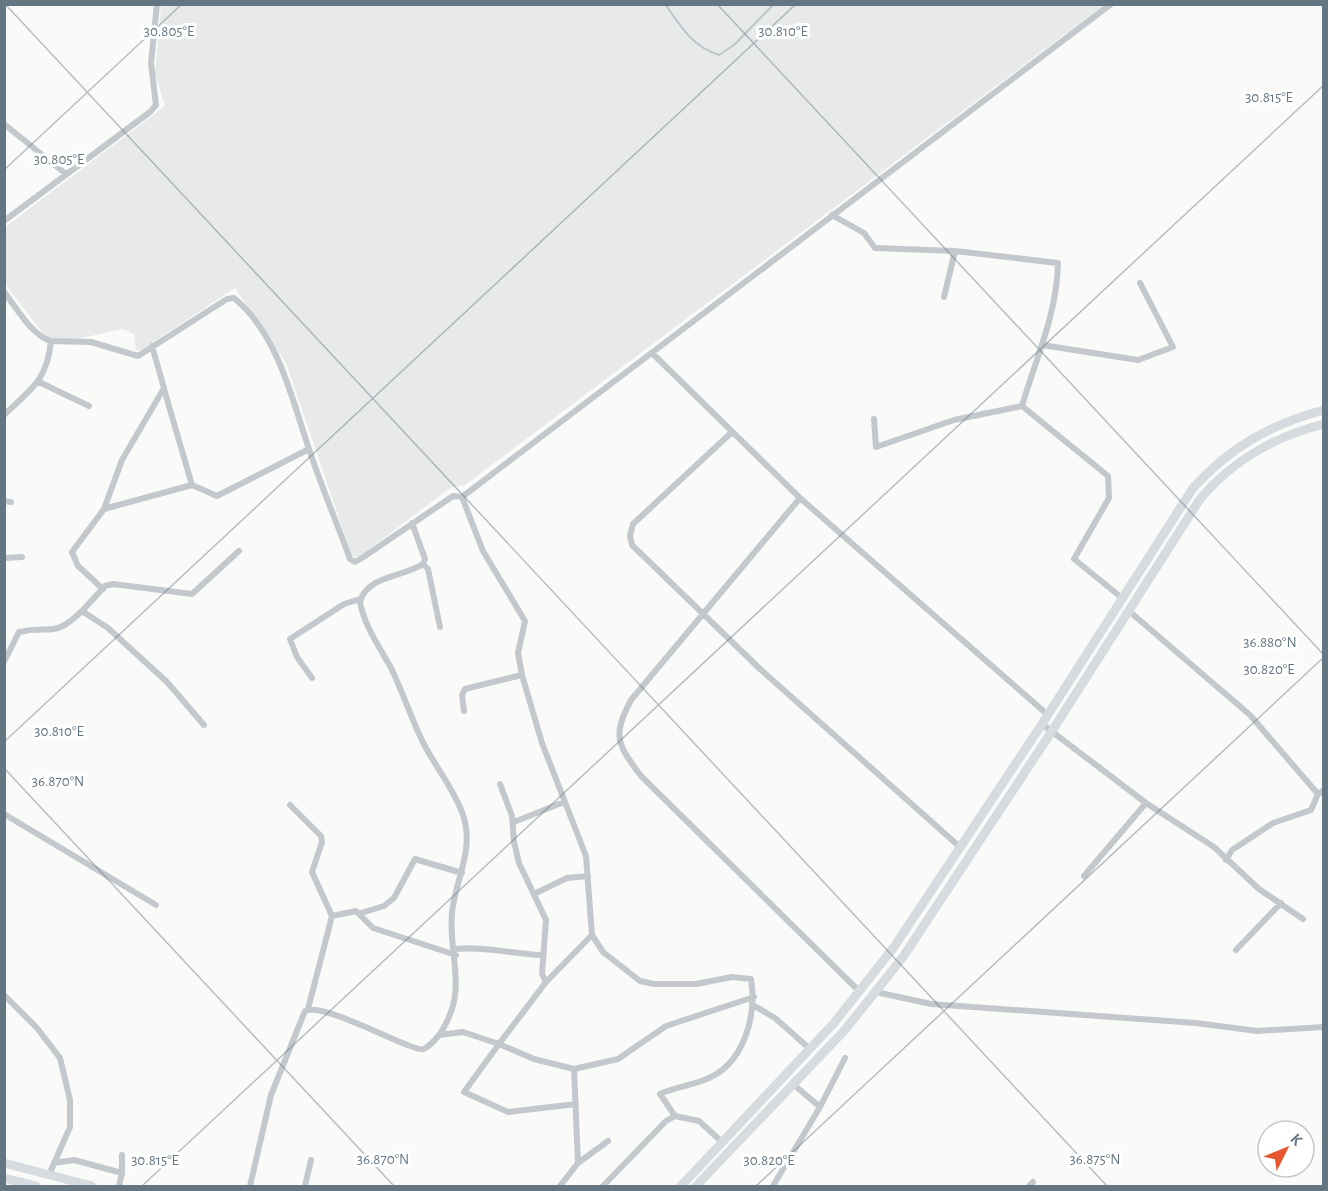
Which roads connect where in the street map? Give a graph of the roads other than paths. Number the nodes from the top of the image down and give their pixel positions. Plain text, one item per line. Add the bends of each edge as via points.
1 (157, 4) edge
2 (1111, 4) edge
3 (4, 124) edge
4 (66, 174) junction
5 (832, 215) junction
6 (4, 220) edge
7 (954, 251) junction
8 (1140, 283) dead end
9 (4, 292) edge
10 (944, 297) dead end
11 (51, 342) junction
12 (1042, 345) junction
13 (153, 346) junction
14 (652, 353) junction
15 (39, 382) junction
16 (164, 388) junction
17 (89, 406) dead end
18 (1022, 406) junction
19 (1323, 410) edge
20 (4, 415) edge
21 (874, 419) dead end
22 (1323, 424) edge
23 (732, 432) junction
24 (309, 449) junction
25 (192, 485) junction
26 (462, 497) junction
27 (800, 498) junction
28 (104, 509) junction
29 (412, 523) junction
30 (239, 551) dead end
31 (21, 557) dead end
32 (4, 558) edge
33 (423, 564) junction
34 (103, 589) junction
35 (1122, 598) junction
36 (360, 599) junction
37 (82, 611) junction
38 (1129, 611) junction
39 (702, 614) junction
40 (440, 627) dead end
41 (4, 662) edge
42 (522, 675) junction
43 (312, 678) dead end
44 (464, 711) dead end
45 (1045, 719) junction
46 (204, 725) dead end
47 (1053, 731) junction
48 (500, 784) dead end
49 (1321, 792) edge
50 (564, 802) junction
51 (1146, 803) junction
52 (290, 805) dead end
53 (4, 814) edge
54 (514, 822) junction
55 (961, 848) junction
56 (1227, 860) junction
57 (462, 873) junction
58 (588, 876) junction
59 (1084, 876) dead end
60 (534, 894) junction
61 (1281, 903) junction
62 (156, 905) dead end
63 (361, 913) junction
64 (332, 916) junction
65 (1303, 919) dead end
66 (592, 935) junction
67 (1236, 950) dead end
68 (455, 952) junction
69 (542, 956) junction
70 (546, 982) junction
71 (861, 992) junction
72 (876, 992) junction
73 (4, 995) edge
74 (754, 997) junction
75 (753, 1005) junction
76 (308, 1009) junction
77 (1323, 1027) edge
78 (439, 1035) junction
79 (499, 1044) junction
80 (810, 1049) junction
81 (845, 1058) dead end
82 (574, 1069) junction
83 (793, 1084) junction
84 (576, 1104) junction
85 (820, 1107) junction
86 (675, 1116) junction
87 (608, 1141) dead end
88 (722, 1142) junction
89 (122, 1155) dead end
90 (311, 1160) dead end
91 (4, 1163) edge
92 (54, 1163) junction
93 (578, 1163) junction
94 (122, 1173) junction
95 (49, 1175) junction
96 (4, 1178) edge
97 (36, 1186) edge
98 (92, 1186) edge
99 (119, 1186) edge
100 (250, 1186) edge
101 (305, 1186) edge
102 (560, 1186) edge
103 (603, 1186) edge
104 (681, 1186) edge
105 (696, 1186) edge
106 (773, 1186) edge

1 - 4 street via 151,63 156,105
2 - 5 street
3 - 4 street
4 - 6 street
5 - 7 street via 864,233 875,248
5 - 14 street
7 - 10 street
7 - 12 street via 1058,263 1057,292
8 - 12 street via 1173,347 1138,360
9 - 11 street via 34,330
11 - 13 street via 91,342 138,356
11 - 15 street
12 - 18 street
13 - 16 street
13 - 24 street via 234,298 242,304 284,369
14 - 23 street
14 - 26 street
15 - 17 street
15 - 20 street
16 - 25 street
16 - 28 street via 122,460
18 - 21 street via 954,420 876,447
18 - 35 street via 1108,476 1109,498 1074,559
19 - 35 main road via 1264,431 1216,464 1182,502
22 - 38 main road via 1265,447 1225,473 1193,508
23 - 27 street
23 - 39 street via 633,524 630,536 632,545
24 - 25 street via 217,496
24 - 29 street via 350,559 355,562 362,558
25 - 28 street
26 - 29 street via 453,496
26 - 42 street via 483,551 525,621 518,654
27 - 39 street
27 - 45 street
28 - 34 street via 72,552 78,566
29 - 33 street via 425,559
30 - 34 street via 192,594 113,584
31 - 32 street
33 - 36 street via 383,579
33 - 40 street via 428,569
34 - 37 street
35 - 45 main road
36 - 43 street via 344,604 290,639
36 - 57 street via 417,730 463,814 468,839
37 - 41 street via 65,626 52,631 19,632
37 - 46 street via 108,628 167,682
38 - 47 main road
38 - 49 street via 1250,715
39 - 55 street
39 - 71 street via 631,700 617,732 621,744 641,776
42 - 44 street via 465,689
42 - 50 street
45 - 47 street
45 - 55 main road
47 - 51 street
47 - 72 main road
48 - 54 street
49 - 56 street via 1311,810 1273,823 1232,850
50 - 54 street
50 - 58 street via 586,856
51 - 56 street via 1214,847
51 - 59 street
52 - 64 street via 321,836 312,872
53 - 62 street
54 - 60 street via 516,856
55 - 71 main road
56 - 61 street
57 - 63 street via 415,859 394,898 380,908
57 - 68 street via 452,910
58 - 60 street via 567,878
58 - 66 street
60 - 69 street via 546,920
61 - 65 street
61 - 67 street
63 - 64 street via 353,910
63 - 68 street via 373,928
64 - 76 street
66 - 70 street
66 - 74 street via 603,952 640,981 696,984 751,979
68 - 69 street via 476,947
68 - 78 street via 455,997
69 - 70 street
70 - 79 street
71 - 80 main road
72 - 77 street via 931,1004 1257,1031
72 - 83 main road
73 - 92 street via 60,1058 70,1100 70,1127
74 - 75 street
74 - 82 street via 666,1026 618,1059
75 - 80 street via 775,1018
75 - 86 street via 746,1037 730,1062 705,1080 660,1094
76 - 78 street via 334,1015 419,1050
76 - 100 street via 274,1083
78 - 79 street via 470,1033
79 - 82 street via 534,1059
79 - 84 street via 465,1092 495,1108 515,1112
80 - 88 main road
81 - 85 street
82 - 84 street
83 - 85 street
83 - 105 main road
84 - 93 street
85 - 106 street
86 - 88 street via 699,1121
86 - 103 street
87 - 93 street
88 - 104 main road
89 - 94 street
90 - 101 street
91 - 95 main road
92 - 94 street via 74,1160
92 - 95 street
93 - 102 street
94 - 99 street
95 - 98 main road
96 - 97 main road

